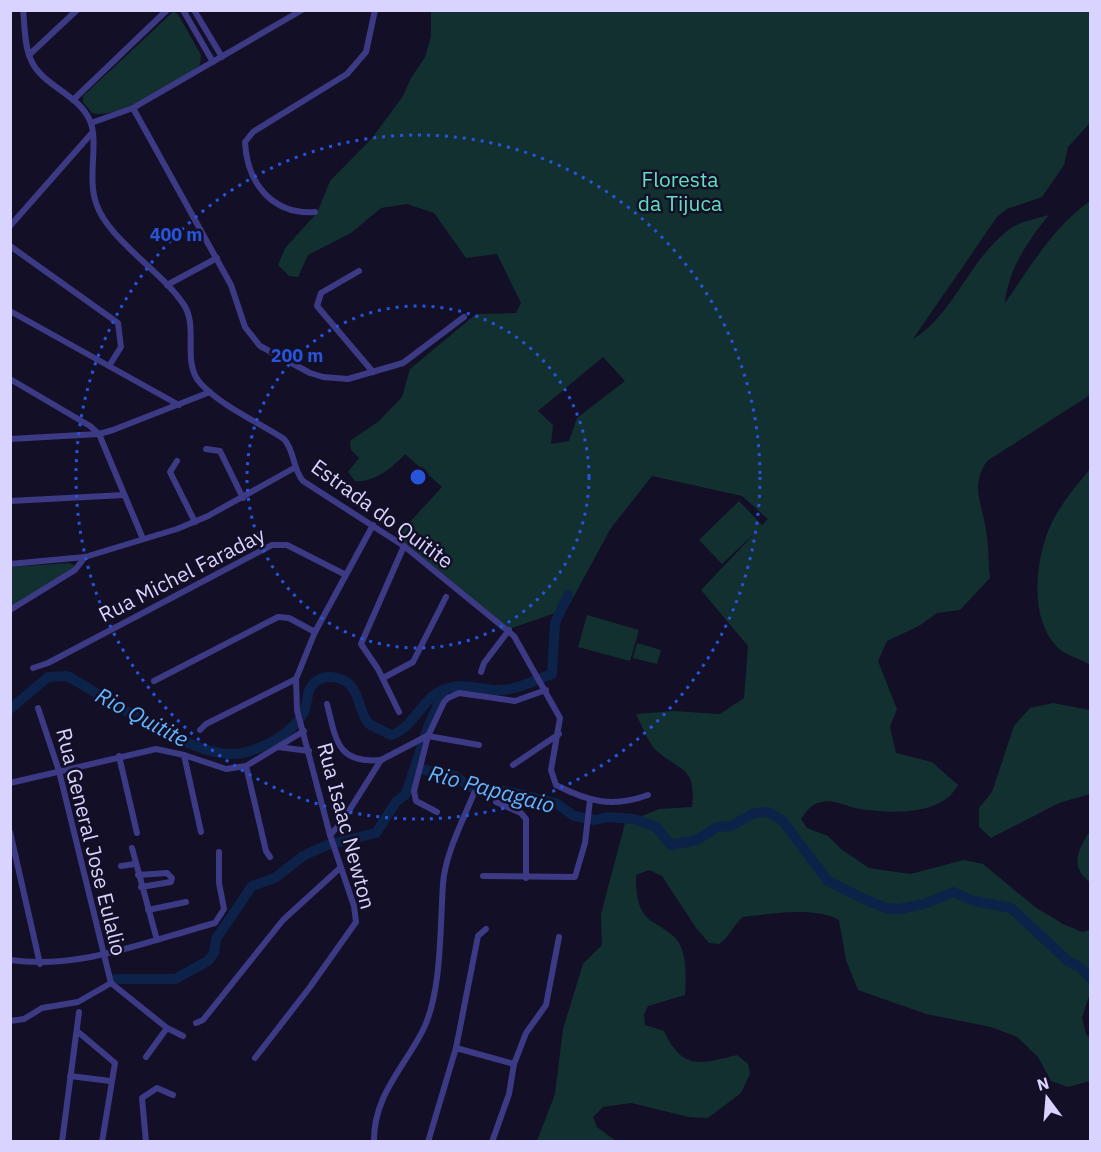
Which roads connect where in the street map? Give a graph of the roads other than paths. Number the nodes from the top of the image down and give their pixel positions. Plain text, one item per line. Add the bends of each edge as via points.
1 (23, 10) edge
2 (77, 10) edge
3 (167, 10) edge
4 (183, 10) edge
5 (194, 10) edge
6 (302, 10) edge
7 (375, 10) edge
8 (29, 55) junction
9 (222, 57) junction
10 (213, 62) junction
11 (73, 100) junction
12 (133, 108) junction
13 (91, 123) junction
14 (92, 133) junction
15 (315, 212) dead end
16 (10, 226) edge
17 (10, 246) edge
18 (217, 258) junction
19 (359, 271) dead end
20 (167, 285) junction
21 (10, 311) edge
22 (464, 317) dead end
23 (110, 366) junction
24 (373, 372) junction
25 (10, 379) edge
26 (210, 392) junction
27 (179, 405) junction
28 (99, 434) junction
29 (10, 439) edge
30 (206, 449) dead end
31 (177, 461) dead end
32 (294, 468) junction
33 (124, 495) junction
34 (243, 498) junction
35 (10, 501) edge
36 (195, 522) junction
37 (373, 525) junction
38 (143, 540) junction
39 (404, 546) junction
40 (85, 557) junction
41 (10, 564) edge
42 (346, 575) junction
43 (446, 597) dead end
44 (10, 610) edge
45 (509, 630) junction
46 (315, 632) junction
47 (33, 668) dead end
48 (481, 672) dead end
49 (383, 678) junction
50 (296, 679) junction
51 (154, 681) dead end
52 (546, 690) junction
53 (327, 704) dead end
54 (38, 708) dead end
55 (399, 712) dead end
56 (303, 728) junction
57 (200, 730) dead end
58 (559, 734) junction
59 (427, 737) junction
60 (479, 746) dead end
61 (278, 747) junction
62 (309, 751) junction
63 (184, 755) junction
64 (119, 756) junction
65 (381, 760) junction
66 (246, 765) junction
67 (513, 765) dead end
68 (59, 771) junction
69 (10, 783) edge
70 (474, 793) dead end
71 (648, 795) dead end
72 (591, 800) junction
73 (496, 802) dead end
74 (437, 812) dead end
75 (10, 832) edge
76 (201, 832) dead end
77 (137, 833) dead end
78 (330, 837) junction
79 (132, 848) dead end
80 (219, 852) dead end
81 (270, 857) dead end
82 (135, 864) junction
83 (121, 866) dead end
84 (340, 868) junction
85 (138, 875) junction
86 (483, 876) dead end
87 (526, 878) junction
88 (141, 887) junction
89 (186, 902) dead end
90 (148, 910) junction
91 (486, 929) dead end
92 (559, 937) dead end
93 (157, 940) junction
94 (102, 953) junction
95 (10, 960) edge
96 (40, 964) junction
97 (111, 983) junction
98 (79, 1012) dead end
99 (10, 1021) edge
100 (196, 1023) dead end
101 (167, 1028) junction
102 (76, 1031) junction
103 (183, 1036) dead end
104 (456, 1048) junction
105 (146, 1057) dead end
106 (255, 1058) dead end
107 (514, 1064) junction
108 (70, 1076) junction
109 (110, 1080) junction
110 (174, 1095) dead end
111 (62, 1142) edge
112 (102, 1142) edge
113 (146, 1142) edge
114 (374, 1142) edge
115 (428, 1142) edge
116 (492, 1142) edge

1 - 8 street
2 - 8 street
3 - 11 street
4 - 10 street
5 - 9 street
6 - 9 street
7 - 15 street via 366,52 348,74 253,132 245,142 253,171 268,200 282,208
8 - 11 street via 39,72
9 - 10 street
10 - 12 street
11 - 13 street
12 - 13 street
12 - 18 street
13 - 14 street
14 - 16 street
14 - 20 street via 91,183 100,214
17 - 23 street via 118,323 121,347
18 - 20 street
18 - 24 street via 245,327 260,346 323,377 348,379
19 - 24 street via 321,294 316,306
20 - 26 street via 188,311 194,370 199,382
21 - 23 street
22 - 24 street via 403,363
23 - 27 street
25 - 28 street
26 - 27 street
26 - 32 street, Estrada do Quitite via 284,439
27 - 28 street
28 - 29 street
28 - 33 street
30 - 34 street via 220,451
31 - 36 street via 170,472
32 - 34 street
32 - 37 street, Estrada do Quitite via 303,480
33 - 35 street
33 - 38 street
34 - 36 street
36 - 38 street
37 - 39 street, Estrada do Quitite
37 - 42 street
38 - 40 street
39 - 45 street, Estrada do Quitite
39 - 49 street via 361,641
40 - 41 street
40 - 44 street via 75,570
42 - 46 street
42 - 47 street, Rua Michel Faraday via 287,545 272,545
43 - 49 street via 413,662
45 - 48 street
45 - 52 street, Estrada do Quitite
46 - 50 street
46 - 51 street via 289,618 278,617
49 - 55 street
50 - 56 street, Rua Isaac Newton via 297,710
50 - 57 street
52 - 58 street, Estrada do Quitite via 560,718
52 - 59 street via 515,701 456,694 444,702
53 - 65 street via 343,751 357,761
54 - 68 street, Rua General Jose Eulalio
56 - 61 street
56 - 62 street, Rua Isaac Newton
58 - 67 street
58 - 72 street, Estrada do Quitite via 551,770 553,780 556,785
59 - 60 street
59 - 65 street
59 - 74 street via 414,797
61 - 62 street
61 - 66 street
62 - 78 street, Rua Isaac Newton
63 - 64 street via 156,749
63 - 66 street via 226,769
63 - 76 street
64 - 68 street
64 - 77 street
65 - 78 street
66 - 81 street
68 - 69 street
68 - 94 street, Rua General Jose Eulalio
70 - 114 street via 445,869 436,971 426,1022 382,1099
71 - 72 street, Estrada do Quitite via 623,803
72 - 87 street via 575,877
73 - 87 street via 526,819
75 - 96 street
78 - 84 street, Rua Isaac Newton
79 - 82 street
80 - 93 street via 224,909 220,919
82 - 83 street
82 - 85 street
84 - 100 street via 283,920 203,1020
84 - 106 street, Rua Isaac Newton via 356,922
85 - 88 street
85 - 88 street via 171,875 171,882
86 - 87 street
88 - 90 street
89 - 90 street
90 - 93 street
91 - 104 street via 477,936
92 - 107 street via 546,1005 526,1033
93 - 94 street
94 - 96 street
94 - 97 street, Rua General Jose Eulalio
95 - 96 street
97 - 99 street via 78,1002 42,1008
97 - 101 street
98 - 102 street
101 - 103 street
101 - 105 street
102 - 108 street
102 - 109 street via 115,1063
104 - 107 street
104 - 115 street
107 - 116 street via 509,1094
108 - 109 street
108 - 111 street
109 - 112 street
110 - 113 street via 155,1089 140,1100

